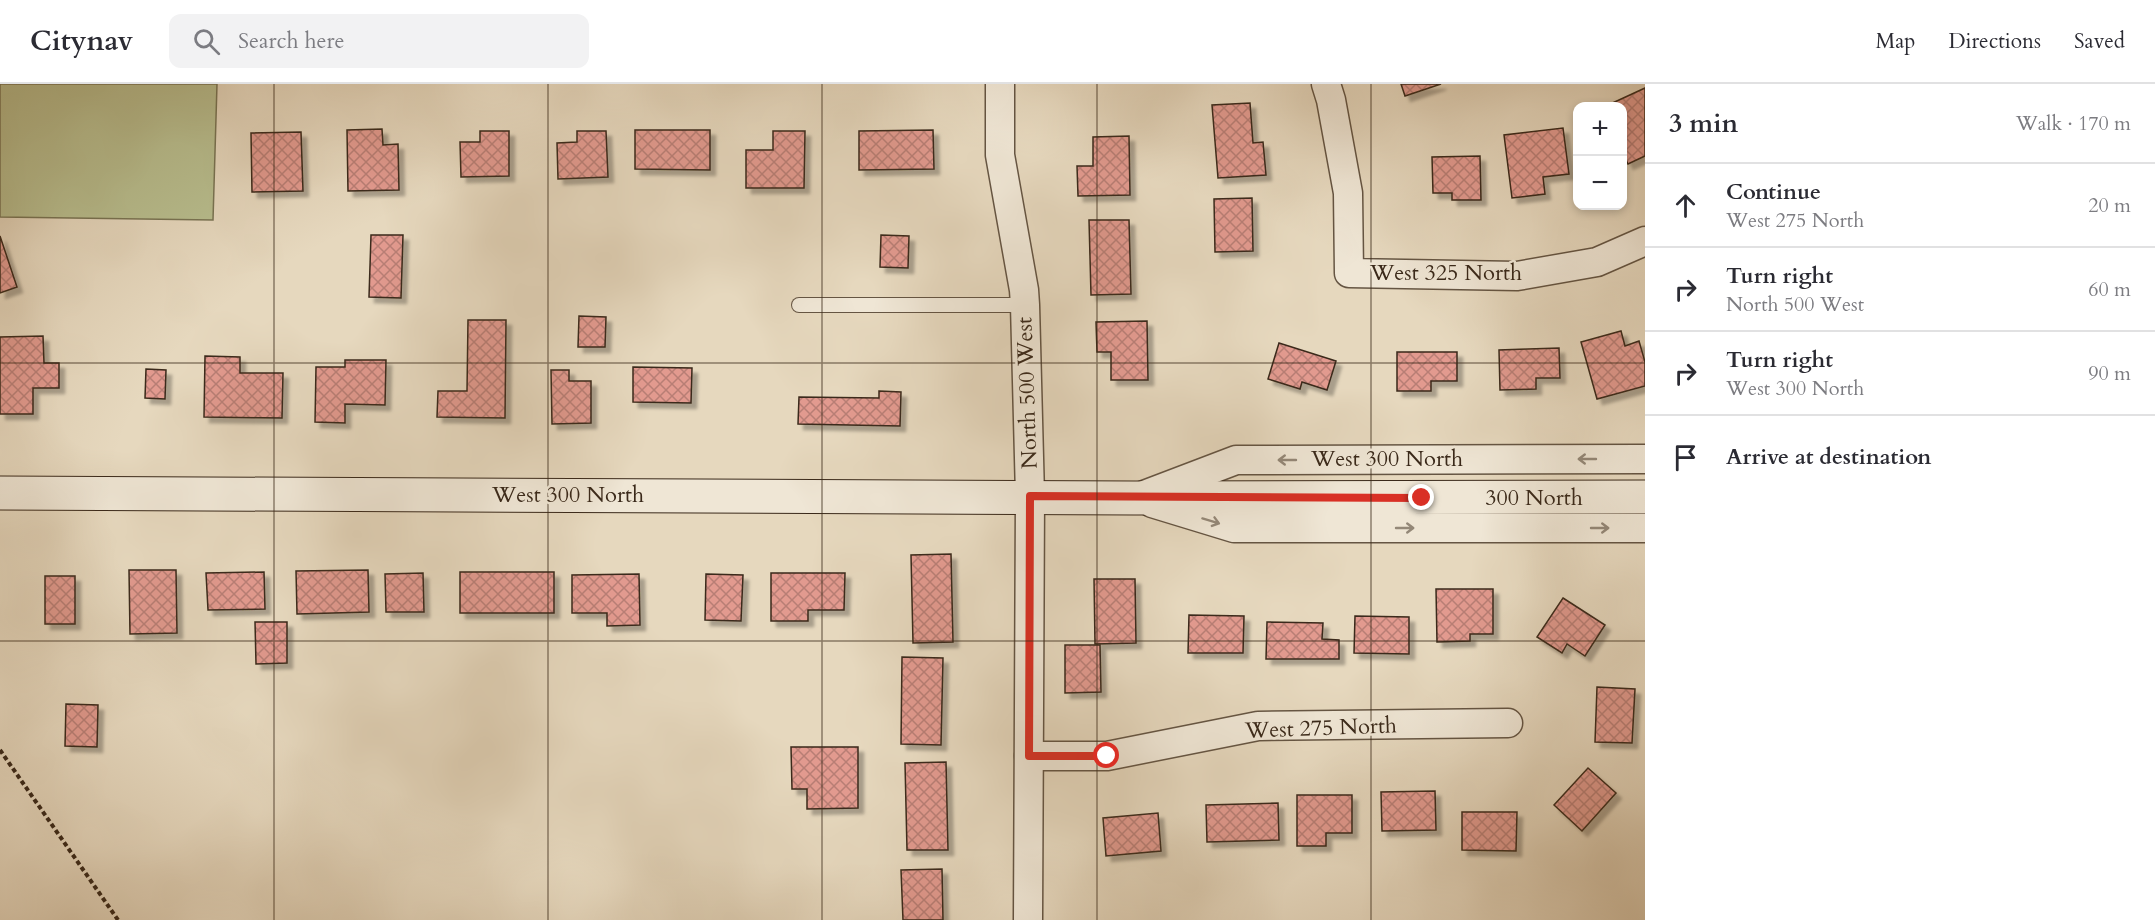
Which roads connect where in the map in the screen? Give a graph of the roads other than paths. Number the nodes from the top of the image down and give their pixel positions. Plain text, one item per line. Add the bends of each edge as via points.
1 (1000, 84) edge
2 (1326, 84) edge
3 (1645, 241) edge
4 (799, 305) dead end
5 (1025, 305) junction
6 (1645, 459) edge
7 (0, 493) edge
8 (1030, 496) junction
9 (1645, 497) edge
10 (1135, 498) junction
11 (1422, 498) joint
12 (1645, 528) edge
13 (1508, 723) dead end
14 (1029, 756) junction
15 (1028, 920) edge

1 - 5 street, North 500 West via 1000,155
2 - 3 street, West 325 North via 1348,193 1349,273 1517,276 1597,262
4 - 5 lane
5 - 8 street, North 500 West
6 -> 10 street, West 300 North via 1236,460
7 - 8 main road, West 300 North
8 - 10 main road, West 300 North
8 - 14 street, North 500 West
9 - 11 main road, 300 North
10 - 11 main road, West 300 North
10 -> 12 street, West 300 North via 1234,528
13 - 14 street, West 275 North via 1258,726 1107,756
14 - 15 street, North 500 West

